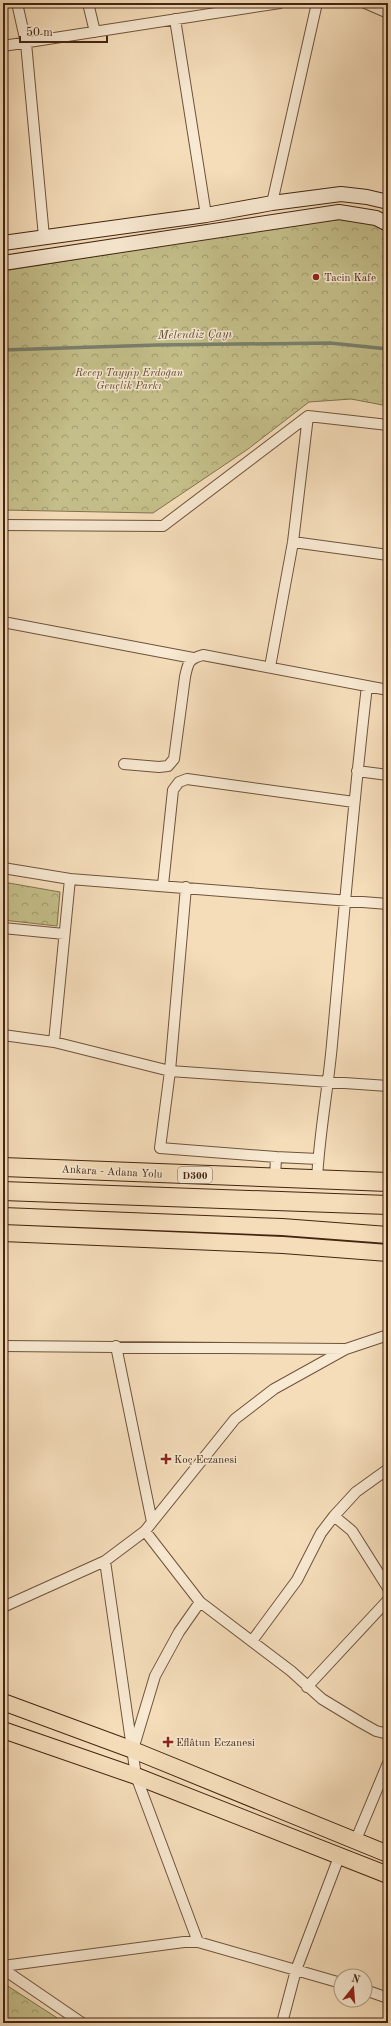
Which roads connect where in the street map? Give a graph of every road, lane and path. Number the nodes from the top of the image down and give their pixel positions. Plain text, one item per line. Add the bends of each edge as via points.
1 (17, 3) edge
2 (88, 3) edge
3 (280, 3) edge
4 (317, 3) edge
5 (365, 3) edge
6 (388, 13) edge
7 (176, 19) junction
8 (95, 32) junction
9 (26, 42) junction
10 (3, 46) edge
11 (388, 202) edge
12 (272, 203) junction
13 (206, 215) junction
14 (388, 224) edge
15 (44, 237) junction
16 (3, 243) edge
17 (3, 264) edge
18 (308, 416) junction
19 (388, 425) edge
20 (3, 525) edge
21 (293, 542) junction
22 (388, 555) edge
23 (3, 622) edge
24 (193, 658) junction
25 (270, 667) junction
26 (367, 686) junction
27 (388, 690) edge
28 (124, 764) dead end
29 (357, 771) junction
30 (388, 775) edge
31 (354, 802) junction
32 (3, 868) edge
33 (70, 879) junction
34 (163, 885) junction
35 (186, 887) junction
36 (345, 900) junction
37 (388, 904) edge
38 (3, 928) edge
39 (64, 934) junction
40 (3, 1035) edge
41 (54, 1042) junction
42 (170, 1071) junction
43 (329, 1082) junction
44 (388, 1086) edge
45 (276, 1157) junction
46 (318, 1159) junction
47 (3, 1167) edge
48 (275, 1179) junction
49 (317, 1180) junction
50 (388, 1182) edge
51 (3, 1191) edge
52 (388, 1205) edge
53 (3, 1216) edge
54 (3, 1233) edge
55 (388, 1235) edge
56 (388, 1253) edge
57 (388, 1335) edge
58 (3, 1346) edge
59 (116, 1346) junction
60 (346, 1349) junction
61 (388, 1469) edge
62 (334, 1516) junction
63 (152, 1522) junction
64 (145, 1531) junction
65 (105, 1561) junction
66 (388, 1588) edge
67 (388, 1600) edge
68 (200, 1602) junction
69 (3, 1607) edge
70 (252, 1641) junction
71 (307, 1687) junction
72 (3, 1702) edge
73 (3, 1730) edge
74 (388, 1734) edge
75 (132, 1750) junction
76 (388, 1764) edge
77 (136, 1776) junction
78 (355, 1842) junction
79 (388, 1854) edge
80 (339, 1857) junction
81 (388, 1875) edge
82 (198, 1942) junction
83 (3, 1966) edge
84 (3, 1969) edge
85 (296, 1970) junction
86 (333, 1981) edge
87 (373, 1993) edge
88 (388, 1998) edge
89 (82, 2023) edge
90 (282, 2023) edge

1 - 9 street
2 - 8 street
3 - 7 street
4 - 12 street
5 - 6 street
7 - 8 street
7 - 13 street
8 - 9 street
9 - 10 street
9 - 15 street
11 - 12 main road via 341,194
12 - 13 main road
13 - 15 main road
14 - 17 main road via 376,218 339,212
15 - 16 main road
18 - 19 street
18 - 20 street via 163,526
18 - 21 street
21 - 22 street
21 - 25 street
23 - 24 street
24 - 25 street via 203,655
24 - 28 street via 185,677 174,759 168,766 159,767
25 - 26 street
26 - 27 street
26 - 29 street
29 - 30 street
29 - 31 street
31 - 34 street via 187,779 179,782 173,790
31 - 36 street
32 - 33 street
33 - 34 street
33 - 39 street
34 - 35 street
35 - 36 street
35 - 42 street
36 - 37 street
36 - 43 street
38 - 39 street
39 - 41 street
40 - 41 street
41 - 42 street
42 - 43 street
42 - 45 street via 160,1148
43 - 44 street
43 - 46 street
45 - 46 street
45 - 48 street
46 - 49 street
47 - 48 highway, Ankara - Adana Yolu / D300
48 - 49 highway, Ankara - Adana Yolu / D300
49 - 50 highway, Ankara - Adana Yolu / D300
51 - 52 highway, D300
53 - 55 main road via 282,1227
54 - 56 main road via 283,1245
57 - 60 street
58 - 59 street
59 - 60 street
59 - 63 street
60 - 63 street via 274,1389 235,1419
61 - 62 street via 356,1492
62 - 66 street via 352,1530
62 - 70 street via 317,1539 297,1580
63 - 64 street
64 - 65 street
64 - 68 street
65 - 69 street
65 - 75 street
67 - 71 street
68 - 70 street
68 - 75 street via 178,1632 155,1676
70 - 71 street via 291,1670
71 - 74 street via 360,1722
72 - 75 main road
73 - 77 main road
75 - 77 street
75 - 78 main road
76 - 78 street
77 - 80 main road
77 - 82 street
78 - 79 main road
80 - 81 main road
80 - 85 street
82 - 83 street
82 - 85 street
84 - 89 street
85 - 86 street
85 - 90 street
87 - 88 street

